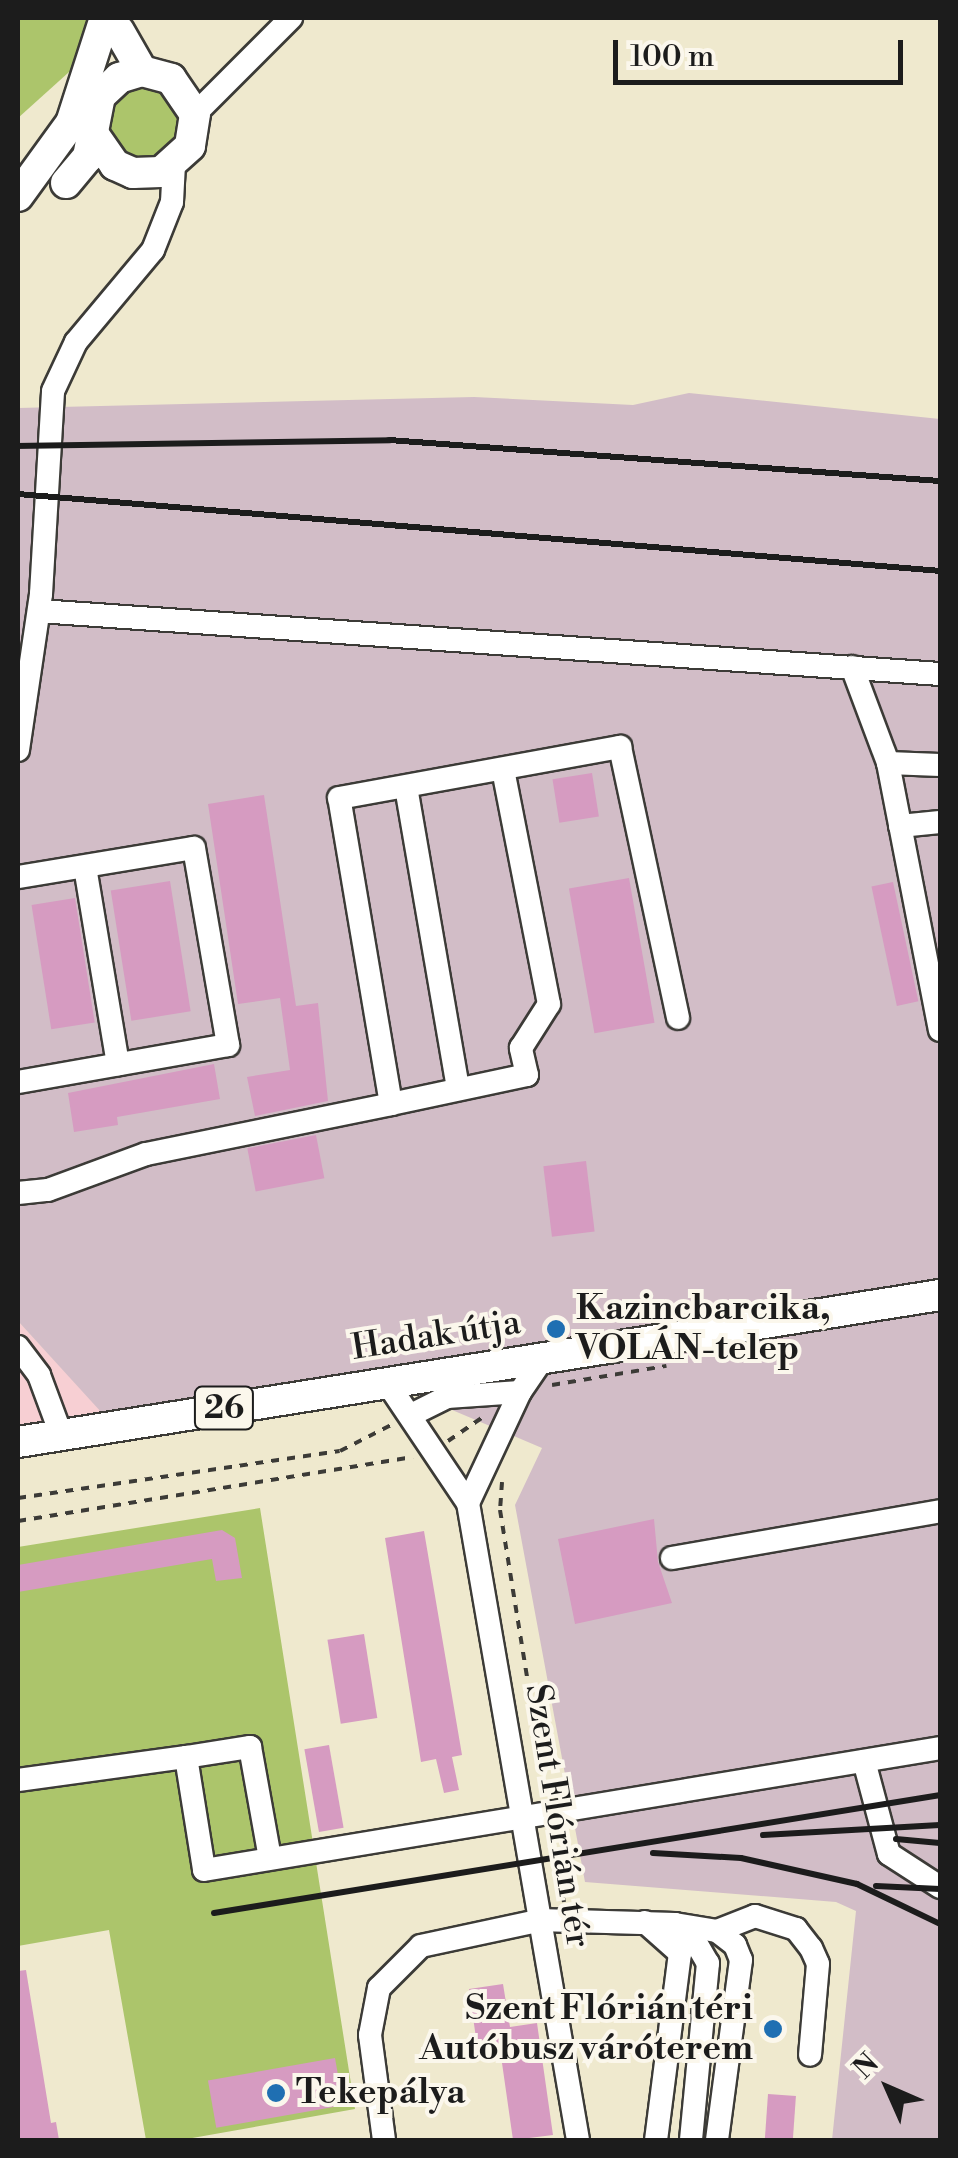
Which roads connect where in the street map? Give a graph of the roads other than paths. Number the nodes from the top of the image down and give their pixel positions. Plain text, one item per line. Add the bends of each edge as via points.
1 (291, 18) edge
2 (113, 22) edge
3 (238, 66) junction
4 (131, 74) junction
5 (180, 85) junction
6 (195, 114) junction
7 (94, 135) junction
8 (174, 163) junction
9 (129, 170) junction
10 (66, 183) junction
11 (18, 196) edge
12 (18, 210) edge
13 (168, 218) junction
14 (32, 600) edge
15 (852, 668) junction
16 (940, 674) edge
17 (18, 750) edge
18 (888, 764) junction
19 (940, 765) edge
20 (504, 770) junction
21 (406, 787) junction
22 (940, 822) edge
23 (900, 826) junction
24 (85, 867) junction
25 (18, 877) edge
26 (678, 1018) dead end
27 (940, 1030) edge
28 (118, 1064) junction
29 (18, 1082) edge
30 (458, 1089) junction
31 (391, 1104) junction
32 (18, 1193) edge
33 (940, 1295) edge
34 (18, 1347) edge
35 (544, 1357) junction
36 (28, 1377) edge
37 (386, 1382) junction
38 (520, 1392) junction
39 (412, 1415) junction
40 (61, 1434) junction
41 (18, 1442) edge
42 (468, 1503) junction
43 (940, 1511) edge
44 (672, 1558) dead end
45 (940, 1748) edge
46 (186, 1756) junction
47 (864, 1761) junction
48 (18, 1780) edge
49 (522, 1819) junction
50 (270, 1858) junction
51 (940, 1887) edge
52 (538, 1920) junction
53 (643, 1922) junction
54 (674, 1924) junction
55 (717, 1931) junction
56 (810, 2054) dead end
57 (384, 2140) edge
58 (578, 2140) edge
59 (656, 2140) edge
60 (691, 2140) edge
61 (717, 2140) edge

1 - 3 street
2 - 4 main road
2 - 11 main road via 72,123
3 - 5 street
3 - 6 street
4 - 5 main road
4 - 7 main road via 94,109
5 - 6 main road
6 - 8 main road via 190,146
7 - 9 main road
7 - 10 main road via 85,162
8 - 9 main road
8 - 13 street
9 - 10 main road
9 - 13 street
10 - 12 main road
13 - 14 street via 153,250 76,342 52,391
14 - 15 street
14 - 17 street
15 - 16 street
15 - 18 street
18 - 19 street
18 - 23 street
20 - 21 street
20 - 26 street via 620,747
20 - 30 street via 550,1004 522,1048 528,1076
21 - 30 street
21 - 31 street via 339,798
22 - 23 street
23 - 27 street
24 - 25 street
24 - 28 street
24 - 28 street via 194,848 228,1045
28 - 29 street
30 - 31 street
31 - 32 street via 146,1154 48,1190
33 - 35 main road, Hadak útja / 26
34 - 36 street
35 - 37 main road, Hadak útja / 26
35 - 38 street
36 - 40 street
37 - 39 street, Szent Flórián tér
37 - 40 main road, Hadak útja / 26
38 - 39 street via 447,1397
38 - 42 street
39 - 42 street, Szent Flórián tér
40 - 41 main road, 26
42 - 49 street, Szent Flórián tér
43 - 44 street
45 - 47 street
46 - 48 street
46 - 50 street via 250,1747
46 - 50 street via 204,1870
47 - 49 street
47 - 51 street via 889,1854
49 - 50 street
49 - 52 street, Szent Flórián tér
52 - 53 street
52 - 57 street via 444,1938 398,1962 370,2014
52 - 58 street, Szent Flórián tér
53 - 54 street
53 - 59 street via 666,1934 680,1953
54 - 55 street
54 - 60 street via 691,1934 708,1962
55 - 56 street via 766,1918 796,1928 818,1964
55 - 61 street via 741,1960

